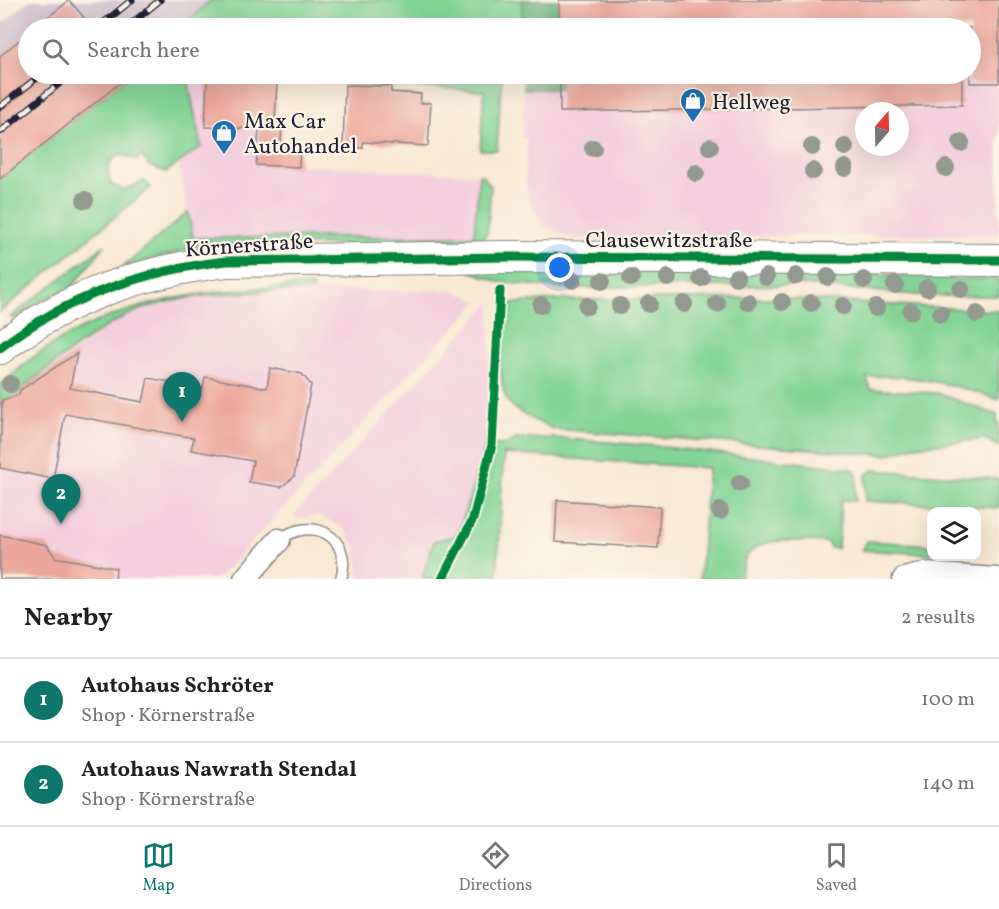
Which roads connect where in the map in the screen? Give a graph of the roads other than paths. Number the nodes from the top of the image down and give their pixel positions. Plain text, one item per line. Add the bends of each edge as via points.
1 (339, 258) joint
2 (999, 260) edge
3 (0, 348) edge
4 (279, 540) joint
5 (245, 579) edge
6 (341, 579) edge
7 (904, 579) edge
8 (996, 579) edge

1 - 2 street, Clausewitzstraße
1 - 3 street, Körnerstraße via 226,261 128,280 50,314
4 - 5 street
4 - 6 lane via 291,531 305,528 328,535 341,549
7 - 8 street via 926,574

